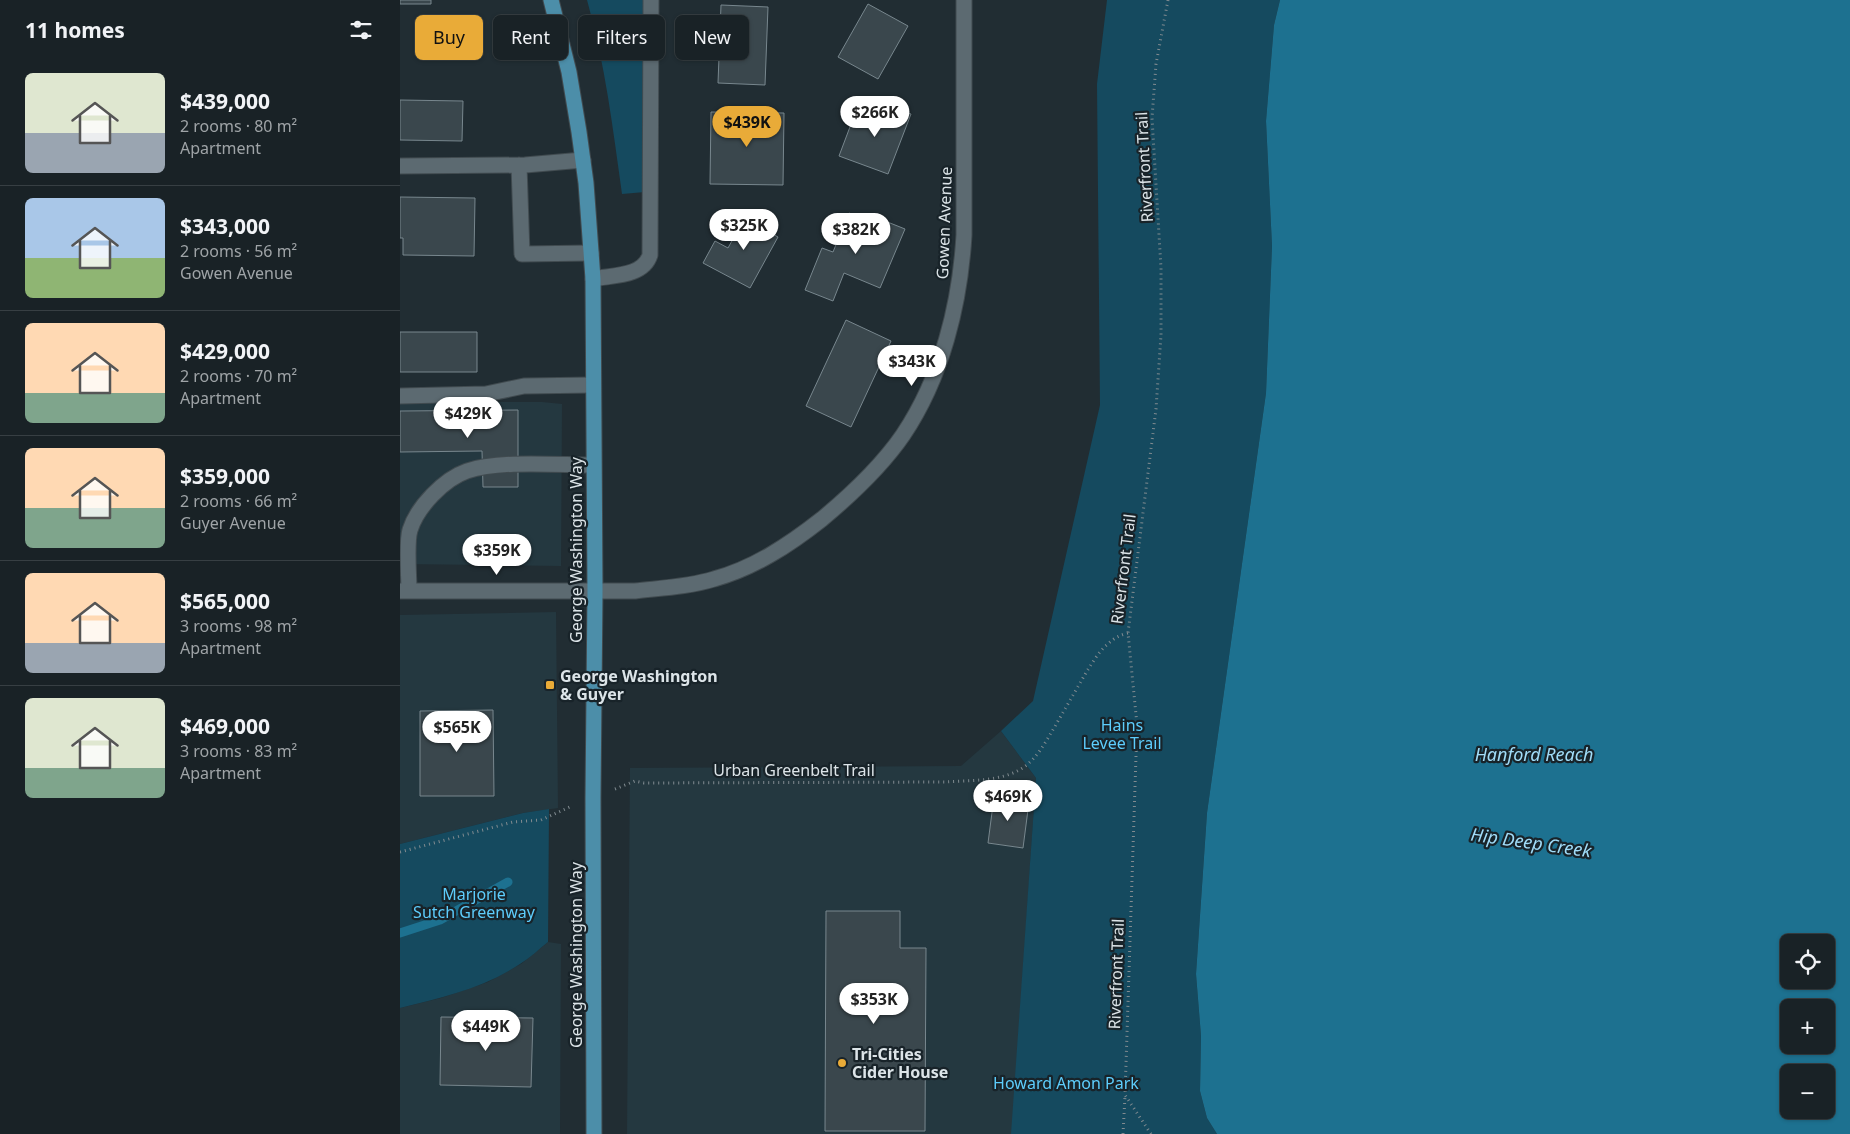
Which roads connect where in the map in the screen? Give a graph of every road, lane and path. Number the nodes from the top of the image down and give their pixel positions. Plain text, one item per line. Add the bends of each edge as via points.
1 (551, 0) edge
2 (651, 0) edge
3 (964, 0) edge
4 (1168, 0) edge
5 (583, 160) junction
6 (519, 164) junction
7 (400, 166) edge
8 (591, 253) junction
9 (593, 279) junction
10 (593, 385) junction
11 (400, 396) edge
12 (593, 465) junction
13 (404, 591) edge
14 (595, 591) junction
15 (1128, 633) junction
16 (593, 798) junction
17 (400, 852) edge
18 (1125, 1095) junction
19 (594, 1134) edge
20 (1123, 1134) edge
21 (1151, 1134) edge

1 - 5 main road, George Washington Way via 569,72
2 - 9 street via 650,255 639,270
3 - 14 street, Gowen Avenue via 962,267 936,368 924,399 903,434 878,467 846,500 783,548 753,565 714,579 674,587
4 - 15 path, Riverfront Trail via 1156,64 1152,118 1161,268 1159,372
5 - 6 street
5 - 8 main road, George Washington Way
6 - 7 street
6 - 8 street via 522,254
8 - 9 main road, George Washington Way
9 - 10 main road, George Washington Way
10 - 11 street via 524,386 486,394
10 - 12 main road, George Washington Way
12 - 13 street via 492,466 466,471 446,483 416,514 410,532
12 - 14 main road, George Washington Way
13 - 14 street, Gowen Avenue
14 - 16 main road, George Washington Way
15 - 16 path, Urban Greenbelt Trail via 1107,644 1070,698 1044,745 1034,758 1009,775 945,782 635,781
15 - 18 path, Riverfront Trail via 1137,725
16 - 17 path, Urban Greenbelt Trail via 541,820 512,822
16 - 19 main road, George Washington Way
18 - 20 path, Riverfront Trail
18 - 21 path

